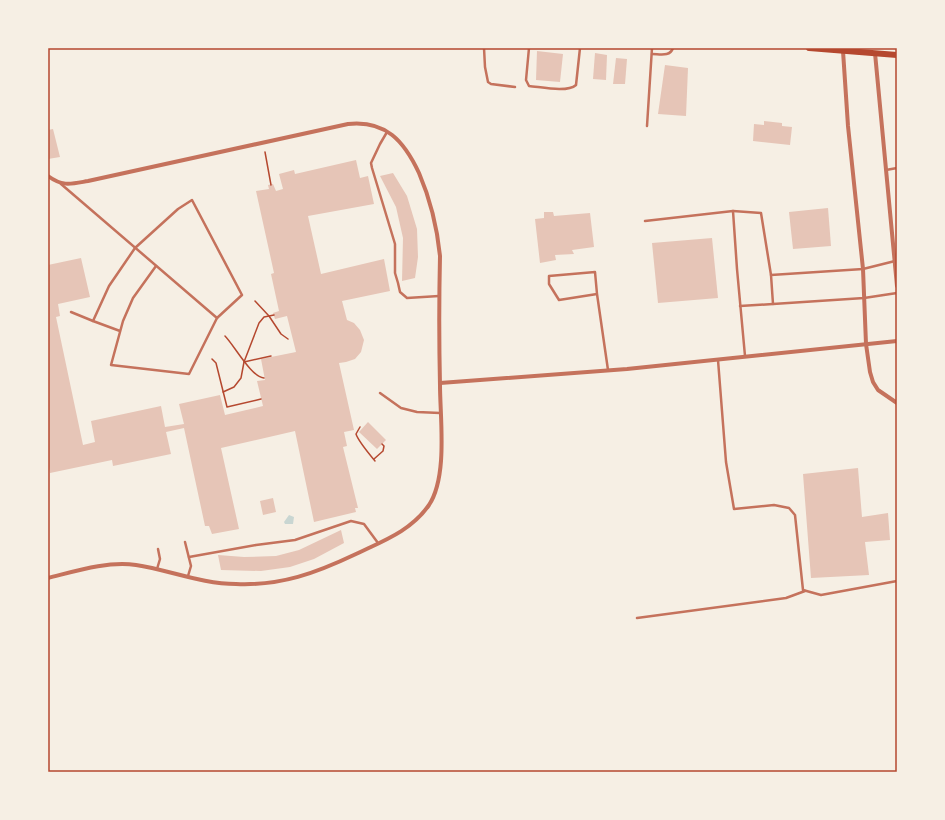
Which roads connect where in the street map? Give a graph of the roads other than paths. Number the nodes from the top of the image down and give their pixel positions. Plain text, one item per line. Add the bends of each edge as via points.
1 (484, 48) edge
2 (529, 48) edge
3 (580, 48) edge
4 (652, 48) edge
5 (673, 48) edge
6 (809, 48) edge
7 (843, 50) junction
8 (876, 53) junction
9 (652, 54) junction
10 (897, 55) edge
11 (515, 87) dead end
12 (647, 126) dead end
13 (387, 132) junction
14 (897, 168) edge
15 (886, 170) junction
16 (48, 176) edge
17 (60, 184) junction
18 (733, 211) junction
19 (645, 221) dead end
20 (135, 248) junction
21 (894, 261) junction
22 (156, 266) junction
23 (863, 269) junction
24 (771, 275) junction
25 (897, 286) edge
26 (897, 293) edge
27 (598, 294) junction
28 (440, 296) junction
29 (864, 298) junction
30 (773, 304) junction
31 (740, 306) junction
32 (71, 312) dead end
33 (217, 318) junction
34 (93, 321) junction
35 (120, 331) junction
36 (897, 341) edge
37 (866, 344) junction
38 (745, 357) junction
39 (718, 360) junction
40 (608, 370) junction
41 (440, 383) junction
42 (380, 393) dead end
43 (897, 403) edge
44 (440, 413) junction
45 (185, 542) dead end
46 (378, 543) junction
47 (158, 549) dead end
48 (190, 557) junction
49 (157, 569) junction
50 (188, 576) junction
51 (48, 578) edge
52 (897, 581) edge
53 (805, 591) junction
54 (637, 618) dead end

1 - 11 lane via 484,67 488,82
2 - 3 lane via 526,80 529,86 566,89 573,88 577,83
4 - 9 lane
5 - 9 lane via 668,54
6 - 7 main road
7 - 8 main road
7 - 23 street
8 - 10 main road
8 - 15 street
9 - 12 lane
13 - 17 street via 369,124 348,124 88,181
13 - 28 street via 401,142 411,156 433,212 440,256
13 - 28 lane via 371,163 395,244 396,273 400,292 407,298
14 - 15 lane
15 - 21 street
16 - 17 street
17 - 20 lane
18 - 19 lane
18 - 24 lane via 761,213
18 - 31 lane
20 - 22 lane
20 - 33 lane via 178,209 192,200 242,295
20 - 34 lane via 109,286
21 - 23 lane
21 - 25 street
22 - 33 lane
22 - 35 lane via 133,298
23 - 24 lane
23 - 29 street
24 - 30 lane
26 - 29 lane
27 - 27 lane via 559,300 549,284 549,276 595,272
27 - 40 lane
28 - 41 street
29 - 30 lane
29 - 37 street
30 - 31 lane
31 - 38 lane
32 - 34 lane
33 - 35 lane via 189,374 111,365
34 - 35 lane
36 - 37 street
37 - 38 street
37 - 43 street via 873,382 878,390
38 - 39 street
39 - 40 street
39 - 53 lane via 726,462 734,509 774,505 789,508 795,515
40 - 41 street
41 - 44 street
42 - 44 lane via 401,408
44 - 46 street via 440,470 429,504 407,528
45 - 48 lane
46 - 48 lane via 364,524 351,521 295,540 256,544
46 - 50 street via 314,573 279,582 236,584
47 - 49 lane via 160,559
48 - 50 lane
49 - 50 street
49 - 51 street via 116,565
52 - 53 lane via 821,595
53 - 54 lane via 775,600

